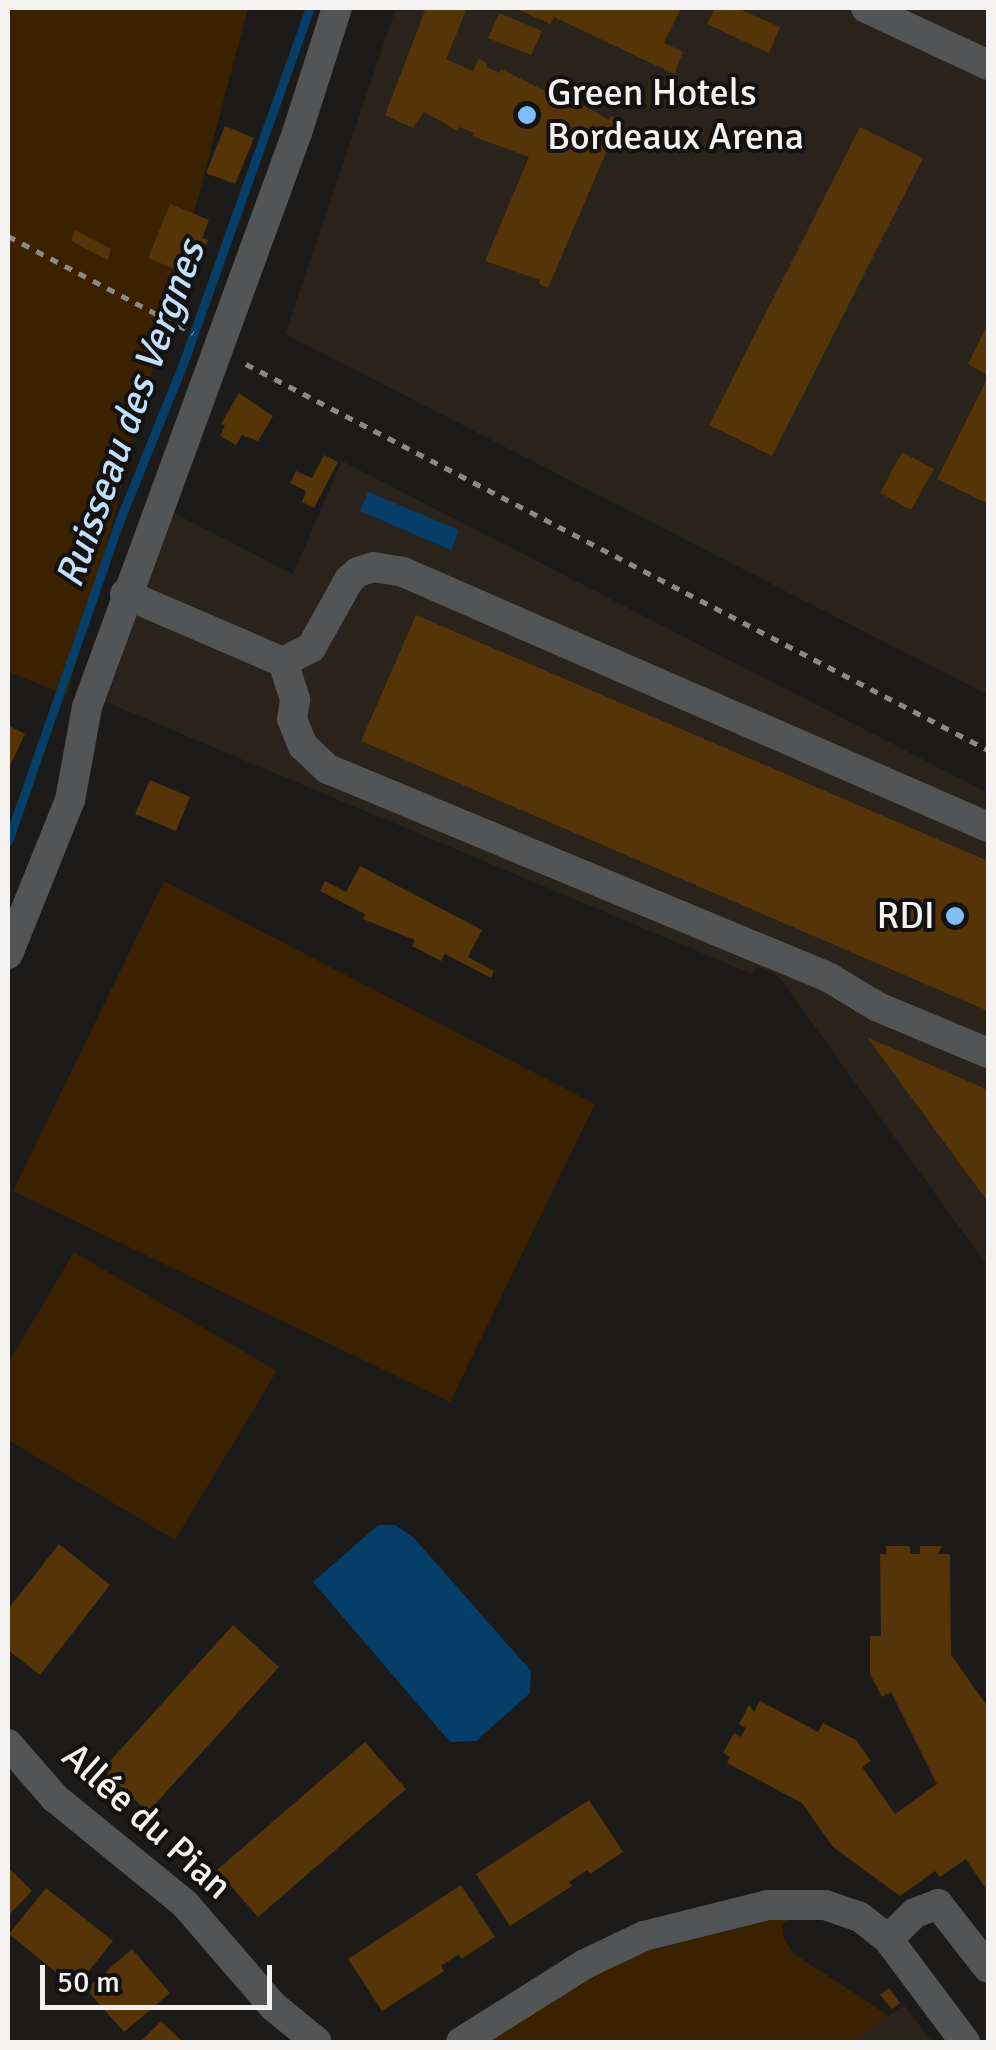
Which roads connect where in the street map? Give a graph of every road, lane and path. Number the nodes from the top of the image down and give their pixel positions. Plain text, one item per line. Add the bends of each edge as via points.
1 (337, 8) edge
2 (866, 8) edge
3 (988, 65) edge
4 (8, 236) edge
5 (178, 325) dead end
6 (217, 345) junction
7 (125, 594) junction
8 (283, 662) junction
9 (988, 750) edge
10 (988, 828) edge
11 (8, 954) edge
12 (988, 1053) edge
13 (8, 1744) edge
14 (888, 1939) junction
15 (988, 1968) edge
16 (317, 2042) edge
17 (460, 2042) edge
18 (965, 2042) edge

1 - 6 street
2 - 3 street
4 - 5 path
6 - 7 street
6 - 9 path
7 - 8 street
7 - 11 street via 87,707 70,800
8 - 10 street via 311,648 358,572 402,572
8 - 12 street via 295,700 292,719 313,758 328,768 828,977 878,1007
13 - 16 street, Allée du Pian via 55,1798 185,1904 274,2007
14 - 15 street via 916,1913 938,1904
14 - 17 street via 860,1918 825,1905 768,1905 710,1916 585,1964
14 - 18 street

